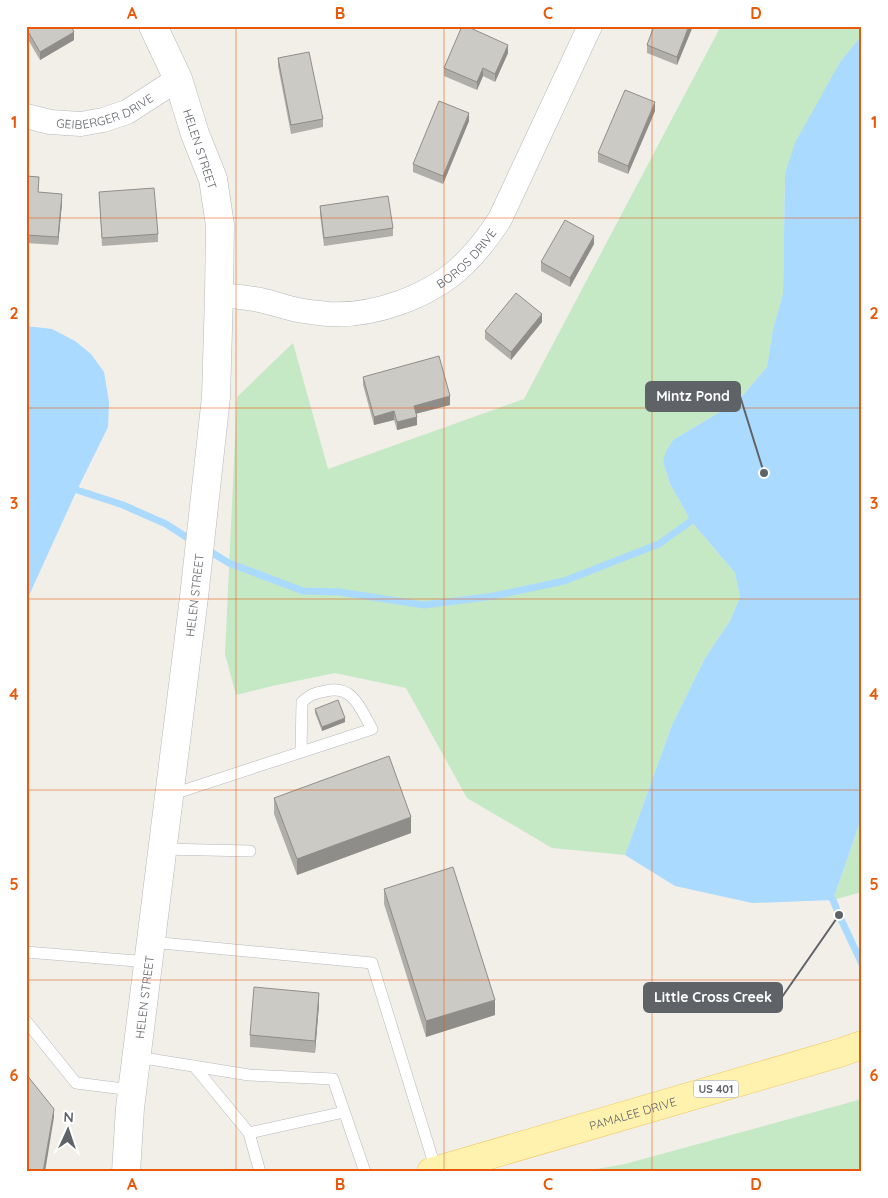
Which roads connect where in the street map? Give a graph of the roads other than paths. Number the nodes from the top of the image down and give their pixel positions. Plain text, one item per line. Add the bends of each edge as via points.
1 (153, 26) edge
2 (590, 26) edge
3 (178, 79) junction
4 (26, 116) edge
5 (219, 295) junction
6 (301, 752) junction
7 (170, 795) junction
8 (163, 849) junction
9 (250, 850) dead end
10 (26, 952) edge
11 (150, 952) junction
12 (26, 1021) edge
13 (862, 1045) edge
14 (137, 1057) junction
15 (194, 1066) junction
16 (132, 1090) junction
17 (344, 1112) junction
18 (249, 1134) junction
19 (433, 1171) edge
20 (126, 1172) edge
21 (260, 1172) edge
22 (366, 1172) edge

1 - 3 street, HELEN STREET
2 - 5 street, BOROS DRIVE via 500,219 483,245 461,268 407,300 362,312 330,314
3 - 4 street, GEIBERGER DRIVE via 127,112 103,120 81,124
3 - 5 street, HELEN STREET via 212,179 220,225
5 - 7 street, HELEN STREET via 216,397
6 - 6 lane via 372,729 356,700 347,692 335,689 310,694 302,702
6 - 7 lane
7 - 8 street, HELEN STREET
8 - 9 lane
8 - 11 street, HELEN STREET
10 - 11 lane
11 - 14 street, HELEN STREET
11 - 19 lane via 372,963
12 - 16 lane via 76,1083
13 - 19 main road, PAMALEE DRIVE / US 401
14 - 15 lane
14 - 16 street, HELEN STREET
15 - 17 lane via 249,1075 333,1079
15 - 18 lane
16 - 20 street, HELEN STREET
17 - 18 lane
17 - 22 lane
18 - 21 lane

